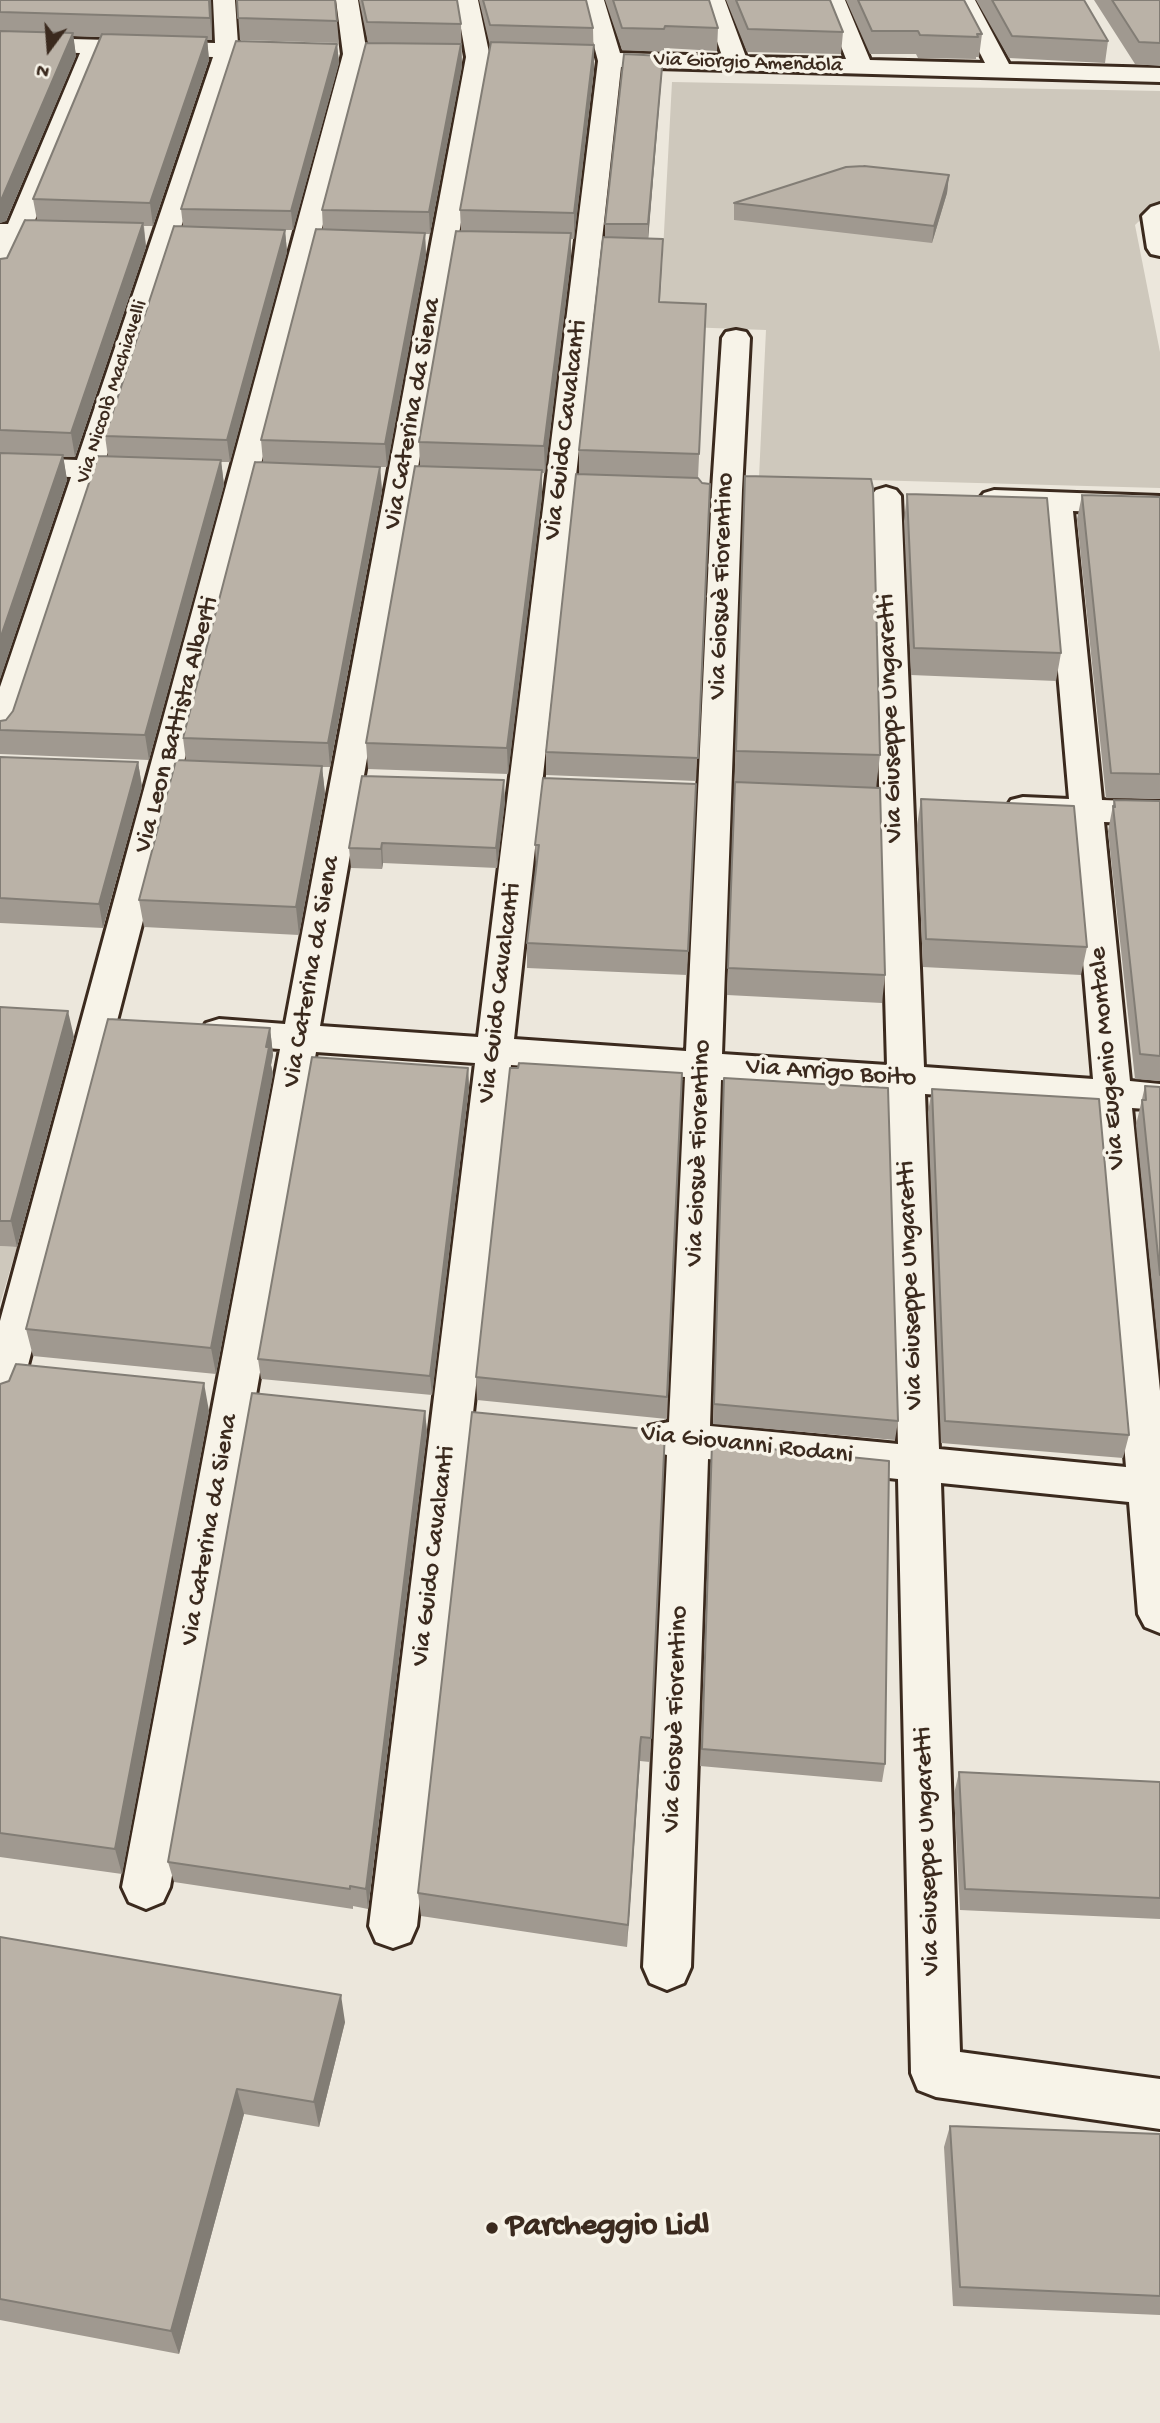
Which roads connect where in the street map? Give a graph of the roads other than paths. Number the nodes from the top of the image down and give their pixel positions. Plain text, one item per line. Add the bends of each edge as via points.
1 (224, 0) edge
2 (347, 0) edge
3 (467, 0) edge
4 (593, 0) edge
5 (714, 0) edge
6 (834, 0) edge
7 (964, 0) edge
8 (0, 44) edge
9 (94, 47) junction
10 (227, 50) junction
11 (303, 52) edge
12 (1114, 53) dead end
13 (597, 60) junction
14 (737, 64) junction
15 (861, 67) junction
16 (1000, 71) junction
17 (1127, 75) junction
18 (1160, 75) edge
19 (9, 232) edge
20 (98, 235) edge
21 (152, 236) junction
22 (193, 238) edge
23 (0, 274) edge
24 (736, 338) dead end
25 (0, 466) edge
26 (88, 469) junction
27 (179, 472) edge
28 (886, 496) dead end
29 (965, 498) edge
30 (1058, 502) junction
31 (1160, 505) edge
32 (0, 735) edge
33 (991, 806) edge
34 (1086, 810) junction
35 (1160, 813) edge
36 (62, 1021) edge
37 (112, 1025) junction
38 (180, 1030) edge
39 (301, 1038) junction
40 (495, 1051) junction
41 (704, 1066) junction
42 (904, 1079) junction
43 (1112, 1093) junction
44 (1160, 1097) edge
45 (47, 1375) edge
46 (2, 1379) edge
47 (195, 1390) edge
48 (235, 1394) junction
49 (276, 1398) edge
50 (411, 1412) edge
51 (471, 1418) junction
52 (623, 1434) edge
53 (689, 1440) junction
54 (919, 1464) junction
55 (1154, 1487) edge
56 (1160, 1614) edge
57 (146, 1887) dead end
58 (393, 1926) dead end
59 (667, 1967) dead end
60 (1160, 2104) edge

1 - 10 street
2 - 37 street, Via Leon Battista Alberti via 355,54 164,774
3 - 39 street, Via Caterina da Siena via 478,57
4 - 13 street
5 - 14 street
6 - 15 street
7 - 16 street
8 - 9 street
9 - 10 street
9 - 19 street
10 - 11 street
10 - 21 street, Via Niccolò Machiavelli
12 - 17 street
13 - 14 street, Via Giorgio Amendola
13 - 40 street, Via Guido Cavalcanti via 587,250
14 - 15 street, Via Giorgio Amendola
15 - 16 street, Via Giorgio Amendola
16 - 17 street, Via Giorgio Amendola
17 - 18 street, Via Giorgio Amendola
19 - 20 street
19 - 23 street
21 - 22 street
21 - 26 street, Via Niccolò Machiavelli
24 - 41 street, Via Giosuè Fiorentino
25 - 26 street
26 - 27 street
26 - 32 street, Via Niccolò Machiavelli
28 - 42 street, Via Giuseppe Ungaretti
29 - 30 street
30 - 31 street
30 - 34 street, Via Eugenio Montale
33 - 34 street
34 - 35 street
34 - 43 street, Via Eugenio Montale
36 - 37 street
37 - 46 street, Via Leon Battista Alberti
38 - 39 street, Via Arrigo Boito
39 - 40 street, Via Arrigo Boito
39 - 48 street, Via Caterina da Siena
40 - 41 street, Via Arrigo Boito
40 - 51 street, Via Guido Cavalcanti
41 - 42 street, Via Arrigo Boito
41 - 53 street, Via Giosuè Fiorentino
42 - 43 street, Via Arrigo Boito
42 - 54 street, Via Giuseppe Ungaretti
43 - 44 street, Via Arrigo Boito
43 - 55 street, Via Eugenio Montale
45 - 46 street
47 - 48 street
48 - 49 street
48 - 57 street, Via Caterina da Siena
50 - 51 street
51 - 58 street, Via Guido Cavalcanti
52 - 53 street, Via Giovanni Rodani
53 - 54 street, Via Giovanni Rodani
53 - 59 street, Via Giosuè Fiorentino
54 - 55 street, Via Giovanni Rodani
54 - 60 street, Via Giuseppe Ungaretti via 936,2073
55 - 56 street, Via Eugenio Montale

